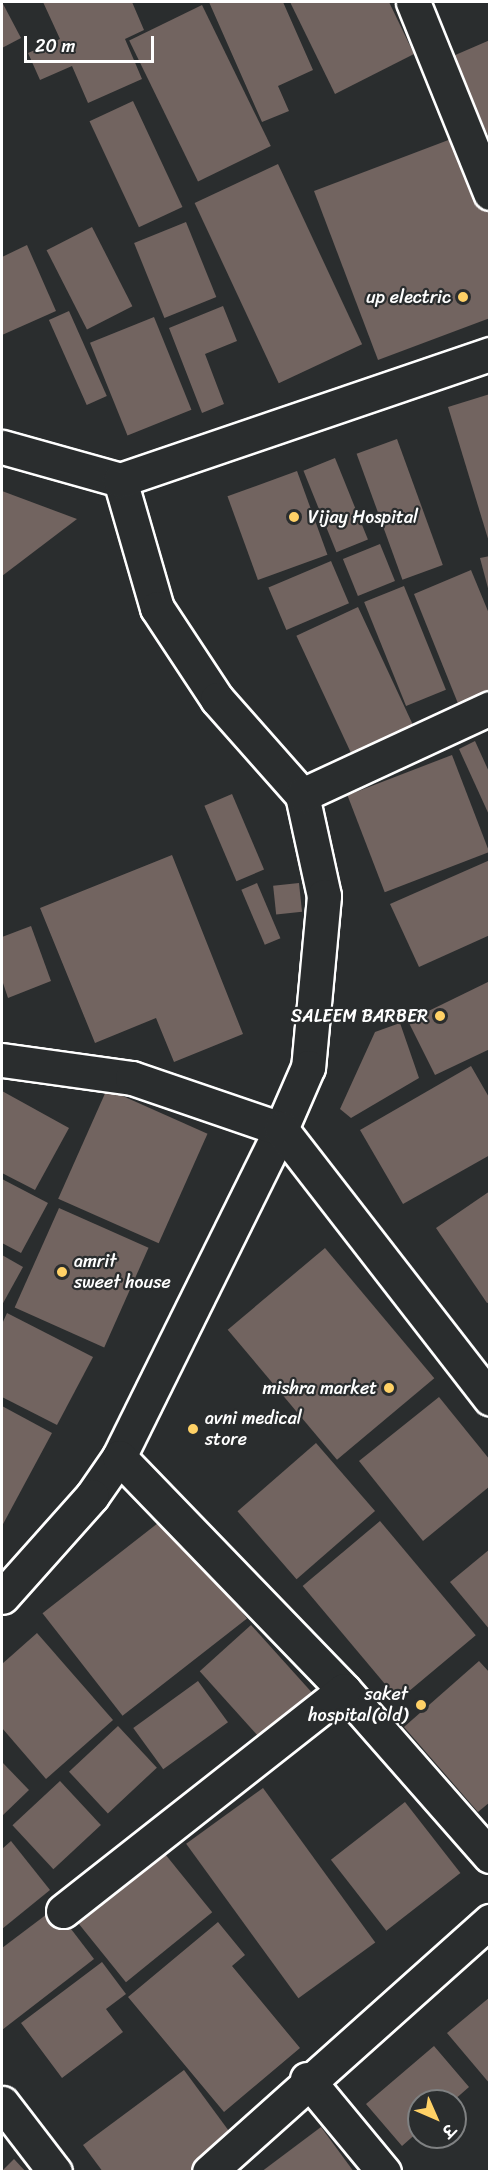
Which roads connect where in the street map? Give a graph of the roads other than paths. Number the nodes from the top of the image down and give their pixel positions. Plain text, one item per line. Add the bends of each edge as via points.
1 (413, 2) edge
2 (489, 193) edge
3 (489, 354) edge
4 (2, 447) edge
5 (120, 480) junction
6 (489, 708) edge
7 (302, 795) junction
8 (2, 1060) edge
9 (282, 1129) junction
10 (489, 1398) edge
11 (119, 1456) junction
12 (2, 1597) edge
13 (344, 1690) junction
14 (489, 1856) edge
15 (63, 1911) dead end
16 (489, 1921) edge
17 (306, 2079) junction
18 (2, 2103) edge
19 (55, 2172) edge
20 (208, 2172) edge
21 (384, 2172) edge

1 - 2 street
3 - 5 street
4 - 5 street
5 - 7 street via 157,608 217,699
6 - 7 street
7 - 9 street via 324,896 308,1067
8 - 9 street via 132,1078
9 - 10 street
9 - 11 street
11 - 12 street via 92,1496
11 - 13 street
13 - 14 street
13 - 15 street
16 - 17 street
17 - 20 street
17 - 21 street
18 - 19 street

